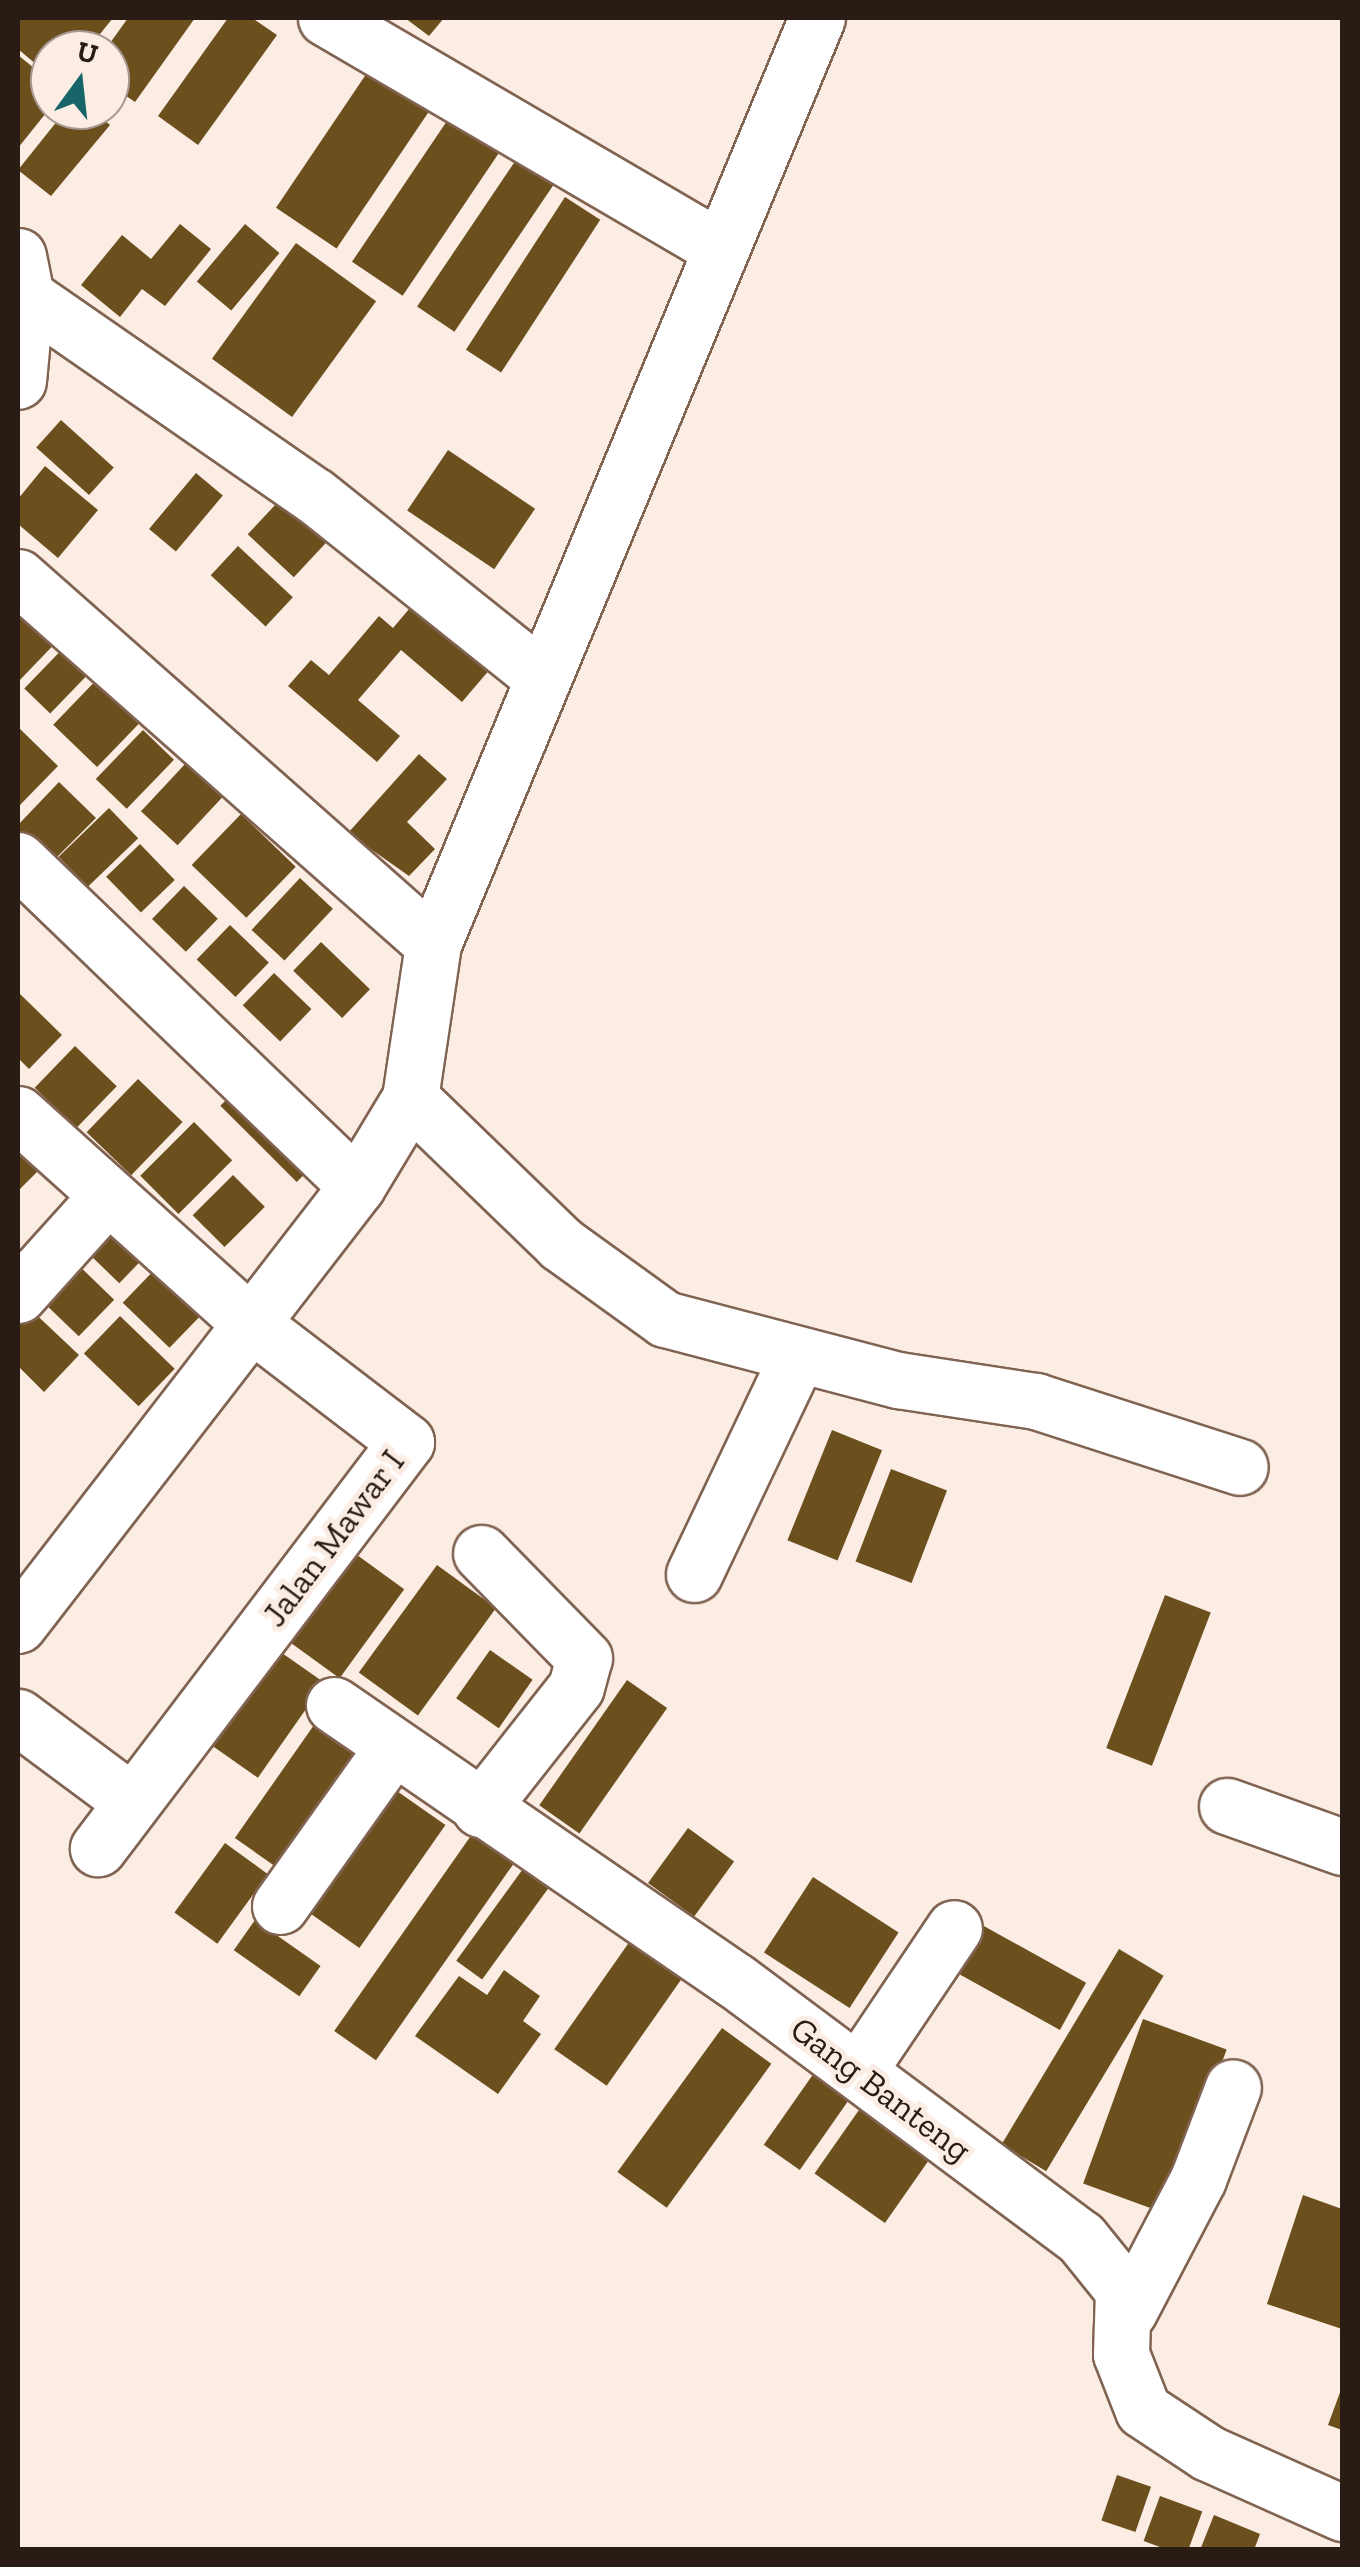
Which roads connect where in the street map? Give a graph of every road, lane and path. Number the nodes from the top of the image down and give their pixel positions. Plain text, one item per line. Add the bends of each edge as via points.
1 (326, 18) edge
2 (817, 18) edge
3 (720, 248) junction
4 (22, 276) edge
5 (18, 381) edge
6 (18, 576) edge
7 (542, 677) junction
8 (18, 860) edge
9 (433, 944) junction
10 (410, 1098) junction
11 (18, 1114) edge
12 (358, 1186) junction
13 (107, 1196) junction
14 (18, 1296) edge
15 (248, 1321) junction
16 (798, 1355) junction
17 (1240, 1467) dead end
18 (481, 1554) dead end
19 (694, 1574) dead end
20 (18, 1625) edge
21 (334, 1706) dead end
22 (18, 1718) edge
23 (391, 1750) junction
24 (131, 1801) junction
25 (1227, 1806) dead end
26 (480, 1809) junction
27 (1342, 1847) edge
28 (98, 1848) dead end
29 (280, 1906) dead end
30 (954, 1928) dead end
31 (858, 2071) junction
32 (1234, 2087) dead end
33 (1129, 2311) junction
34 (1342, 2513) edge

1 - 3 street
2 - 3 street
3 - 7 street via 667,396
4 - 5 street
4 - 7 street
6 - 9 street
7 - 9 street
8 - 12 street
9 - 10 street
10 - 12 street
10 - 16 street via 561,1244 665,1318
11 - 13 street, Jalan Mawar I
12 - 15 street
13 - 14 street
13 - 15 street, Jalan Mawar I
15 - 20 street
15 - 24 street, Jalan Mawar I via 406,1442
16 - 17 street via 1036,1402
16 - 19 street
18 - 26 street via 584,1658 576,1686
21 - 23 street, Gang Banteng
22 - 24 street
23 - 26 street, Gang Banteng
23 - 29 street
24 - 28 street, Jalan Mawar I
25 - 27 street
26 - 31 street, Gang Banteng
30 - 31 street
31 - 33 street, Gang Banteng via 1081,2238 1115,2273
32 - 33 street via 1198,2179
33 - 34 street via 1121,2354 1144,2410 1196,2446

